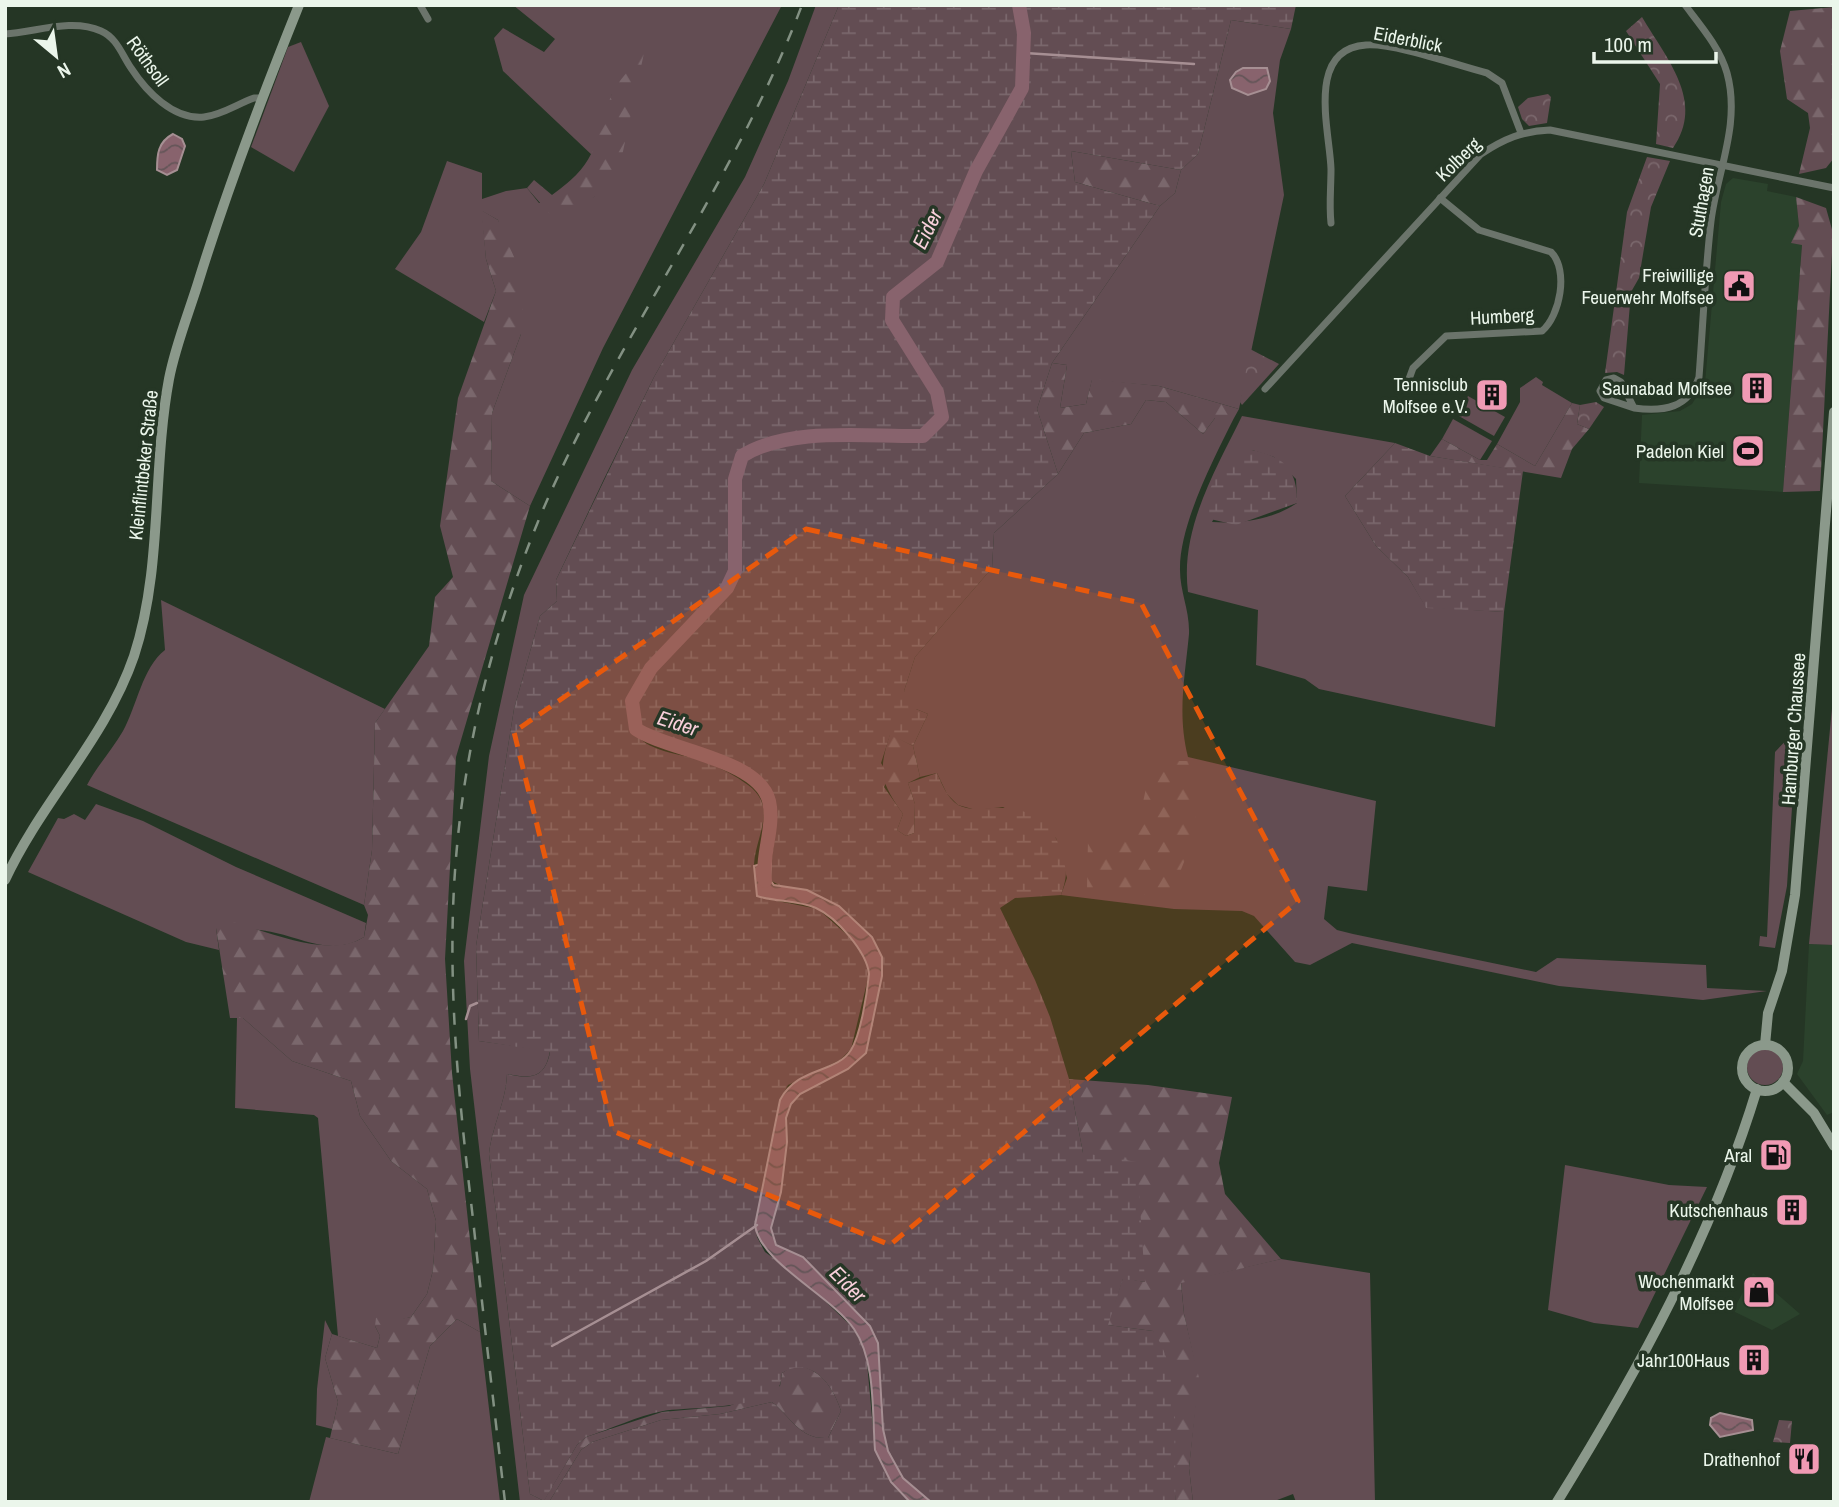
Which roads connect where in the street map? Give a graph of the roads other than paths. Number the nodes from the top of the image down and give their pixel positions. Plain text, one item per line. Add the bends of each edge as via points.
1 (299, 5) edge
2 (420, 5) edge
3 (1685, 5) edge
4 (428, 19) dead end
5 (5, 34) edge
6 (262, 98) junction
7 (1521, 133) junction
8 (1722, 168) junction
9 (1834, 188) edge
10 (1440, 198) junction
11 (1331, 223) dead end
12 (1265, 389) dead end
13 (1405, 390) dead end
14 (1634, 408) junction
15 (1834, 412) edge
16 (7, 876) edge
17 (1765, 1045) junction
18 (1783, 1082) junction
19 (1757, 1089) junction
20 (1834, 1146) edge
21 (1557, 1502) edge

1 - 6 main road, Kleinflintbeker Straße
2 - 4 street
3 - 8 street, Stuthagen via 1717,49 1727,73 1732,104
5 - 6 street, Röthsoll via 60,26 102,32 112,38 158,101 193,117
6 - 16 main road, Kleinflintbeker Straße via 228,189 170,376 160,439 147,603 132,660 109,709
7 - 8 street, Kolberg via 1550,131
7 - 10 street, Kolberg via 1481,154
7 - 11 street, Eiderblick via 1502,83 1487,73 1377,46 1345,52 1329,71 1324,94
8 - 9 street, Kolberg
8 - 14 street, Stuthagen via 1711,219 1695,390 1677,406
10 - 12 street, Kolberg
10 - 13 street, Humberg via 1479,230 1551,252 1559,260 1561,276 1552,320 1542,331 1446,336 1413,368
14 - 14 street, Stuthagen via 1621,382 1605,380 1600,391 1604,398
15 - 17 main road, Hamburger Chaussee via 1801,840 1792,919 1768,1013
17 - 18 main road via 1786,1057 1788,1070
17 - 19 main road via 1750,1050 1742,1064 1745,1079
18 - 19 main road via 1771,1090
18 - 20 main road via 1814,1112
19 - 21 main road via 1722,1190 1657,1333

